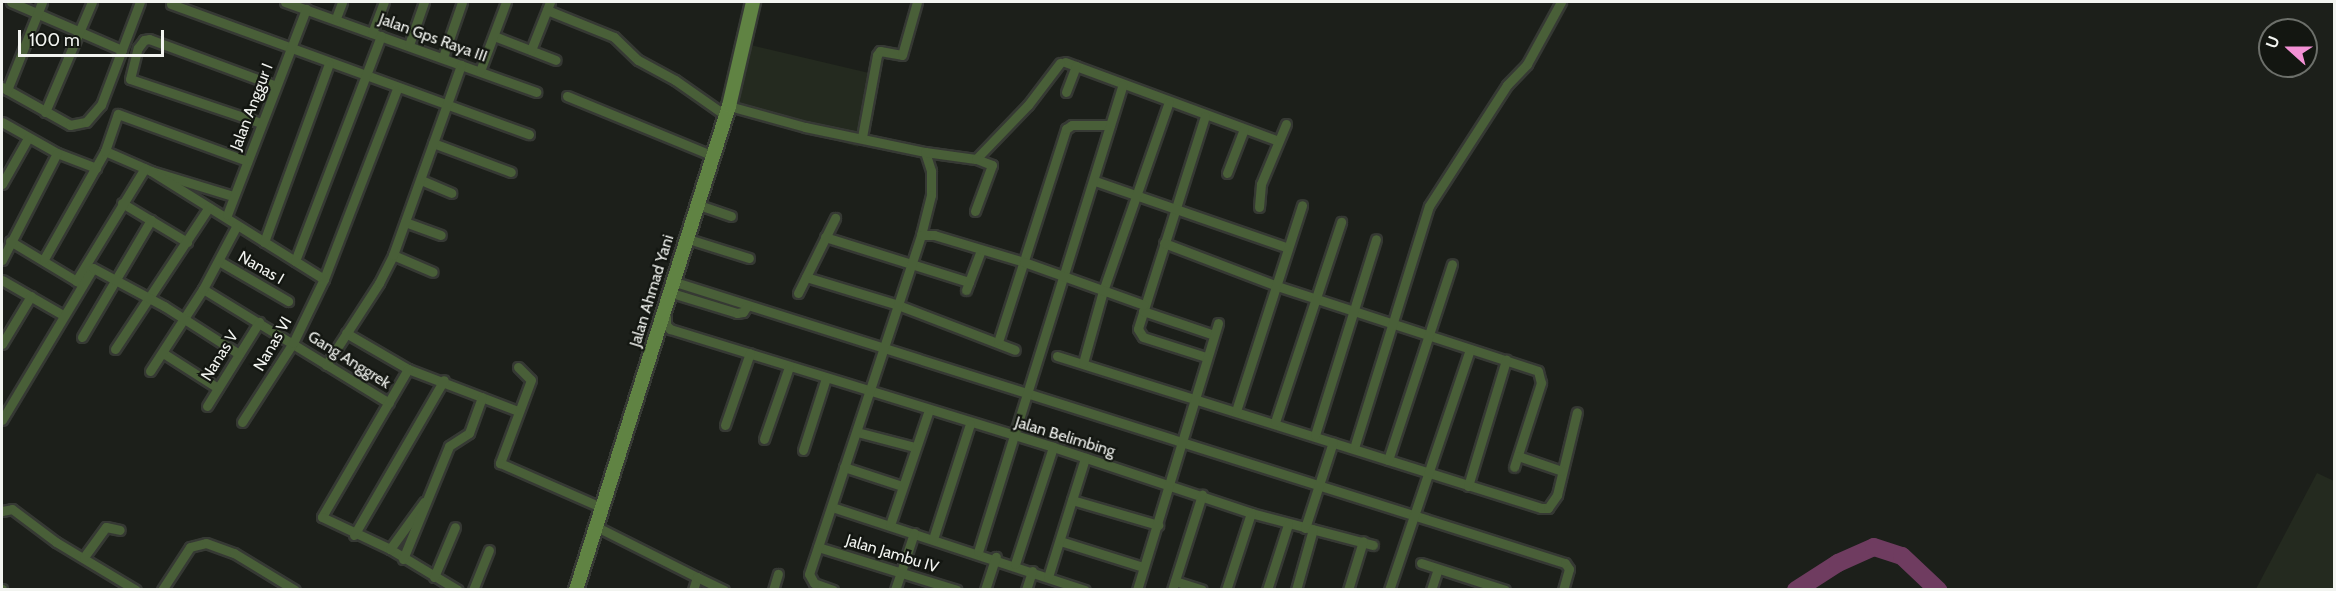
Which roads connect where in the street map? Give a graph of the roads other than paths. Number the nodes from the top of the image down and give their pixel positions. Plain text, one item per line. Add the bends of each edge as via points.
1 (11, 2) edge
2 (42, 2) edge
3 (92, 2) edge
4 (140, 2) edge
5 (290, 2) edge
6 (342, 2) edge
7 (384, 2) edge
8 (424, 2) edge
9 (462, 2) edge
10 (506, 2) edge
11 (753, 2) edge
12 (917, 2) edge
13 (1560, 2) edge
14 (171, 4) dead end
15 (549, 6) edge
16 (306, 9) junction
17 (38, 12) junction
18 (336, 18) junction
19 (80, 32) junction
20 (376, 34) junction
21 (494, 36) junction
22 (409, 45) junction
23 (291, 49) junction
24 (122, 50) junction
25 (531, 50) junction
26 (443, 57) junction
27 (556, 60) dead end
28 (329, 63) junction
29 (461, 65) junction
30 (1076, 66) junction
31 (480, 71) junction
32 (363, 76) junction
33 (1123, 85) junction
34 (276, 86) junction
35 (4, 88) edge
36 (397, 89) junction
37 (536, 92) dead end
38 (1066, 92) dead end
39 (567, 96) dead end
40 (1169, 102) junction
41 (446, 105) junction
42 (727, 110) junction
43 (45, 112) junction
44 (1205, 116) junction
45 (2, 122) edge
46 (261, 123) junction
47 (1286, 124) dead end
48 (1110, 125) junction
49 (1244, 129) junction
50 (529, 134) dead end
51 (862, 137) junction
52 (28, 138) junction
53 (1278, 141) junction
54 (433, 143) junction
55 (105, 151) junction
56 (925, 152) junction
57 (57, 153) junction
58 (713, 156) junction
59 (976, 159) junction
60 (247, 161) junction
61 (96, 168) junction
62 (148, 170) junction
63 (511, 172) dead end
64 (1227, 173) dead end
65 (421, 180) junction
66 (1095, 181) junction
67 (2, 184) edge
68 (451, 194) dead end
69 (233, 196) junction
70 (1136, 196) junction
71 (122, 203) junction
72 (696, 204) junction
73 (1302, 205) dead end
74 (209, 207) junction
75 (1259, 207) dead end
76 (1176, 208) junction
77 (975, 211) dead end
78 (227, 215) junction
79 (731, 216) dead end
80 (835, 218) dead end
81 (152, 220) junction
82 (405, 222) junction
83 (1341, 222) dead end
84 (237, 225) junction
85 (441, 235) dead end
86 (921, 235) junction
87 (825, 237) junction
88 (685, 238) junction
89 (1376, 239) dead end
90 (10, 242) junction
91 (187, 242) junction
92 (264, 242) junction
93 (1164, 243) junction
94 (1288, 248) junction
95 (981, 250) junction
96 (393, 255) junction
97 (749, 258) dead end
98 (44, 259) junction
99 (2, 260) edge
100 (219, 261) junction
101 (295, 261) junction
102 (912, 262) junction
103 (1024, 262) junction
104 (1452, 264) dead end
105 (433, 272) dead end
106 (806, 277) junction
107 (324, 279) junction
108 (1065, 279) junction
109 (2, 280) edge
110 (117, 281) junction
111 (79, 282) junction
112 (1277, 285) junction
113 (675, 286) junction
114 (203, 289) junction
115 (1103, 291) junction
116 (798, 293) dead end
117 (31, 296) junction
118 (148, 298) junction
119 (1314, 298) junction
120 (288, 302) dead end
121 (898, 305) junction
122 (1144, 308) junction
123 (1354, 311) junction
124 (63, 315) junction
125 (184, 320) junction
126 (259, 322) junction
127 (1218, 323) dead end
128 (1392, 323) junction
129 (346, 333) junction
130 (1214, 335) junction
131 (1429, 335) junction
132 (82, 337) dead end
133 (998, 342) junction
134 (293, 343) junction
135 (2, 345) edge
136 (884, 345) junction
137 (115, 349) dead end
138 (1470, 349) junction
139 (1015, 350) dead end
140 (163, 353) junction
141 (750, 353) junction
142 (239, 354) junction
143 (1057, 356) dead end
144 (1206, 357) junction
145 (1506, 360) junction
146 (1083, 363) junction
147 (326, 365) junction
148 (518, 367) dead end
149 (789, 367) junction
150 (408, 369) junction
151 (150, 371) dead end
152 (826, 378) junction
153 (444, 380) junction
154 (219, 388) junction
155 (870, 390) junction
156 (1025, 394) junction
157 (482, 396) junction
158 (1193, 398) junction
159 (389, 403) junction
160 (207, 406) dead end
161 (928, 410) junction
162 (518, 411) junction
163 (1236, 411) junction
164 (1577, 412) dead end
165 (2, 420) edge
166 (242, 422) dead end
167 (1275, 422) junction
168 (970, 424) junction
169 (725, 425) dead end
170 (856, 432) junction
171 (1315, 435) junction
172 (1013, 437) junction
173 (764, 440) dead end
174 (1333, 442) junction
175 (1179, 443) junction
176 (915, 447) junction
177 (1053, 447) junction
178 (1354, 448) junction
179 (803, 450) dead end
180 (1518, 456) junction
181 (1085, 458) junction
182 (1388, 460) junction
183 (844, 467) junction
184 (1514, 467) dead end
185 (1562, 471) junction
186 (1426, 472) junction
187 (1168, 484) junction
188 (902, 486) junction
189 (1468, 486) junction
190 (1319, 487) junction
191 (1202, 495) junction
192 (428, 498) junction
193 (1072, 500) junction
194 (832, 507) junction
195 (603, 508) junction
196 (2, 511) edge
197 (1251, 513) junction
198 (1413, 516) junction
199 (1288, 524) junction
200 (890, 525) junction
201 (1158, 525) junction
202 (455, 527) dead end
203 (597, 528) junction
204 (1309, 529) junction
205 (120, 530) dead end
206 (914, 533) junction
207 (354, 535) junction
208 (933, 539) junction
209 (1059, 541) junction
210 (1363, 542) junction
211 (1373, 545) dead end
212 (818, 548) junction
213 (390, 549) junction
214 (489, 549) dead end
215 (978, 552) junction
216 (84, 557) junction
217 (996, 558) junction
218 (403, 559) junction
219 (1421, 563) dead end
220 (1015, 564) junction
221 (1143, 567) junction
222 (1438, 568) junction
223 (900, 570) junction
224 (1032, 571) junction
225 (778, 574) dead end
226 (434, 577) junction
227 (697, 577) junction
228 (1048, 577) junction
229 (1173, 585) edge
230 (1476, 585) edge
231 (1074, 588) edge
232 (291, 589) edge
233 (136, 590) edge
234 (162, 590) edge
235 (458, 590) edge
236 (473, 590) edge
237 (576, 590) edge
238 (693, 590) edge
239 (724, 590) edge
240 (773, 590) edge
241 (833, 590) edge
242 (895, 590) edge
243 (957, 590) edge
244 (984, 590) edge
245 (1026, 590) edge
246 (1085, 590) edge
247 (1137, 590) edge
248 (1202, 590) edge
249 (1226, 590) edge
250 (1267, 590) edge
251 (1296, 590) edge
252 (1348, 590) edge
253 (1389, 590) edge
254 (1431, 590) edge
255 (1505, 590) edge
256 (1563, 590) edge

1 - 17 street
2 - 17 street
3 - 19 street
4 - 24 street
5 - 16 street, Jalan Gps Raya III
6 - 18 street
7 - 20 street
8 - 22 street
9 - 26 street
10 - 21 street
11 - 42 street, Jalan Ahmad Yani
12 - 51 street via 902,56 880,51 877,55
13 - 128 street via 1527,64 1507,85 1429,206
14 - 23 street
15 - 25 street
15 - 42 street via 614,37 638,60
16 - 18 street, Jalan Gps Raya III
16 - 23 street, Jalan Anggur I
17 - 19 street
17 - 35 street
18 - 20 street, Jalan Gps Raya III
19 - 24 street
19 - 43 street
20 - 22 street, Jalan Gps Raya III
20 - 32 street
21 - 25 street
21 - 31 street
22 - 26 street, Jalan Gps Raya III
23 - 28 street
23 - 34 street, Jalan Anggur I
24 - 43 street via 92,118 70,125
25 - 27 street
26 - 29 street, Jalan Gps Raya III
28 - 32 street
28 - 92 street
29 - 31 street, Jalan Gps Raya III
29 - 41 street
30 - 33 street
30 - 38 street
30 - 59 street via 1062,62
31 - 37 street, Jalan Gps Raya III
32 - 36 street
32 - 101 street
33 - 40 street
33 - 48 street
34 - 46 street, Jalan Anggur I
34 - 46 street via 155,41 146,39 140,43 130,79
35 - 43 street
36 - 41 street
36 - 107 street, Nanas VI
39 - 58 street
40 - 44 street
40 - 70 street
41 - 50 street
41 - 54 street
42 - 51 street
42 - 58 street, Jalan Ahmad Yani
44 - 49 street
44 - 76 street
45 - 52 street
46 - 60 street, Jalan Anggur I
47 - 53 street
48 - 66 street
48 - 103 street via 1072,125 1066,129
49 - 53 street
49 - 64 street
51 - 56 street
52 - 57 street
52 - 67 street
53 - 75 street via 1259,192
54 - 63 street
54 - 65 street
55 - 60 street via 113,120 122,113
55 - 61 street
55 - 62 street
56 - 59 street
56 - 86 street via 932,178
57 - 61 street
57 - 90 street
58 - 72 street, Jalan Ahmad Yani
59 - 77 street via 992,165
60 - 69 street, Jalan Anggur I
61 - 98 street
62 - 69 street
62 - 71 street
62 - 74 street
65 - 68 street
65 - 82 street
66 - 70 street
66 - 108 street
69 - 78 street, Jalan Anggur I
70 - 76 street
70 - 115 street
71 - 81 street
71 - 111 street
72 - 79 street
72 - 88 street, Jalan Ahmad Yani
73 - 94 street
74 - 78 street
74 - 91 street
76 - 93 street
76 - 94 street
78 - 84 street
80 - 87 street
81 - 91 street
81 - 110 street
82 - 85 street
82 - 96 street
83 - 119 street
84 - 92 street
84 - 100 street
86 - 95 street via 934,234
86 - 102 street
87 - 102 street
87 - 106 street
88 - 97 street
88 - 113 street, Jalan Ahmad Yani
89 - 123 street
90 - 98 street
90 - 99 street
91 - 118 street
92 - 101 street
93 - 112 street
93 - 122 street
94 - 112 street
95 - 102 street via 968,286
95 - 103 street
96 - 105 street
96 - 129 street via 380,283
98 - 111 street
100 - 114 street
100 - 120 street, Nanas I
101 - 107 street
102 - 121 street
103 - 108 street
103 - 133 street
104 - 131 street
106 - 116 street
106 - 121 street
107 - 134 street, Nanas VI
108 - 115 street
108 - 156 street
109 - 117 street
110 - 111 street via 94,268
110 - 118 street
110 - 132 street
111 - 124 street
112 - 119 street
112 - 163 street
113 - 136 street
113 - 141 street, Jalan Belimbing via 667,327
113 - 195 street, Jalan Ahmad Yani
114 - 125 street
114 - 126 street, Gang Anggrek
115 - 122 street
115 - 146 street
117 - 124 street
117 - 135 street
118 - 125 street
118 - 137 street
119 - 123 street
119 - 167 street
121 - 133 street
121 - 136 street
122 - 130 street
122 - 144 street via 1138,329 1143,337
123 - 128 street
123 - 171 street
124 - 165 street
125 - 140 street
125 - 142 street
126 - 134 street, Gang Anggrek
126 - 142 street, Nanas V
127 - 130 street
128 - 131 street
128 - 178 street
129 - 147 street
129 - 150 street
130 - 144 street
131 - 138 street
131 - 182 street
133 - 139 street
134 - 147 street, Gang Anggrek
134 - 166 street, Nanas VI
136 - 155 street
136 - 156 street
138 - 145 street
138 - 186 street
140 - 151 street
140 - 154 street
141 - 149 street, Jalan Belimbing
141 - 169 street
142 - 154 street, Nanas V
143 - 146 street
144 - 158 street
145 - 180 street via 1538,371 1542,378
145 - 189 street
146 - 158 street
147 - 159 street, Gang Anggrek
148 - 162 street via 531,376
149 - 152 street, Jalan Belimbing
149 - 173 street
150 - 153 street
150 - 159 street
152 - 155 street, Jalan Belimbing
152 - 179 street
153 - 157 street
153 - 207 street
154 - 160 street, Nanas V
155 - 161 street, Jalan Belimbing
155 - 170 street
156 - 172 street
156 - 175 street
157 - 162 street
157 - 192 street via 469,433 452,442
158 - 163 street
158 - 175 street
159 - 207 street via 322,513 324,521
161 - 168 street, Jalan Belimbing
161 - 176 street
162 - 195 street via 500,463
163 - 167 street
164 - 185 street
167 - 171 street
168 - 172 street, Jalan Belimbing
168 - 208 street
170 - 176 street
170 - 183 street
171 - 174 street
172 - 177 street, Jalan Belimbing
172 - 215 street
174 - 178 street
174 - 190 street
175 - 187 street
175 - 190 street
176 - 188 street
177 - 181 street, Jalan Belimbing
177 - 220 street
178 - 182 street
180 - 184 street
180 - 185 street
181 - 187 street, Jalan Belimbing
181 - 193 street
182 - 186 street
183 - 188 street
183 - 194 street
185 - 189 street via 1557,495 1548,508 1533,507
186 - 189 street
186 - 198 street
187 - 191 street, Jalan Belimbing
187 - 201 street
188 - 200 street
190 - 198 street
190 - 204 street
191 - 197 street, Jalan Belimbing
191 - 229 street
192 - 213 street
192 - 218 street
193 - 201 street
193 - 209 street
194 - 200 street
194 - 212 street
195 - 203 street, Jalan Ahmad Yani
196 - 216 street via 12,509 56,542
197 - 199 street, Jalan Belimbing
197 - 249 street
198 - 253 street
198 - 256 street via 1565,563 1569,569
199 - 204 street, Jalan Belimbing
199 - 250 street
200 - 206 street
201 - 221 street
202 - 226 street
203 - 227 street
203 - 237 street, Jalan Ahmad Yani
204 - 210 street, Jalan Belimbing
204 - 251 street
205 - 216 street via 106,527
206 - 208 street
206 - 223 street
207 - 213 street
208 - 215 street
209 - 221 street
209 - 228 street
210 - 211 street, Jalan Belimbing
210 - 252 street
212 - 223 street, Jalan Jambu IV
212 - 241 street via 809,578
213 - 218 street
214 - 236 street
215 - 217 street
216 - 233 street
217 - 220 street
217 - 244 street
218 - 226 street
219 - 222 street
220 - 224 street
221 - 247 street
222 - 230 street
222 - 254 street
223 - 242 street
223 - 243 street, Jalan Jambu IV
224 - 228 street
224 - 245 street
225 - 240 street
226 - 235 street
227 - 238 street
227 - 239 street
228 - 231 street
229 - 248 street
230 - 255 street
231 - 246 street
232 - 234 street via 234,553 206,543 190,547

